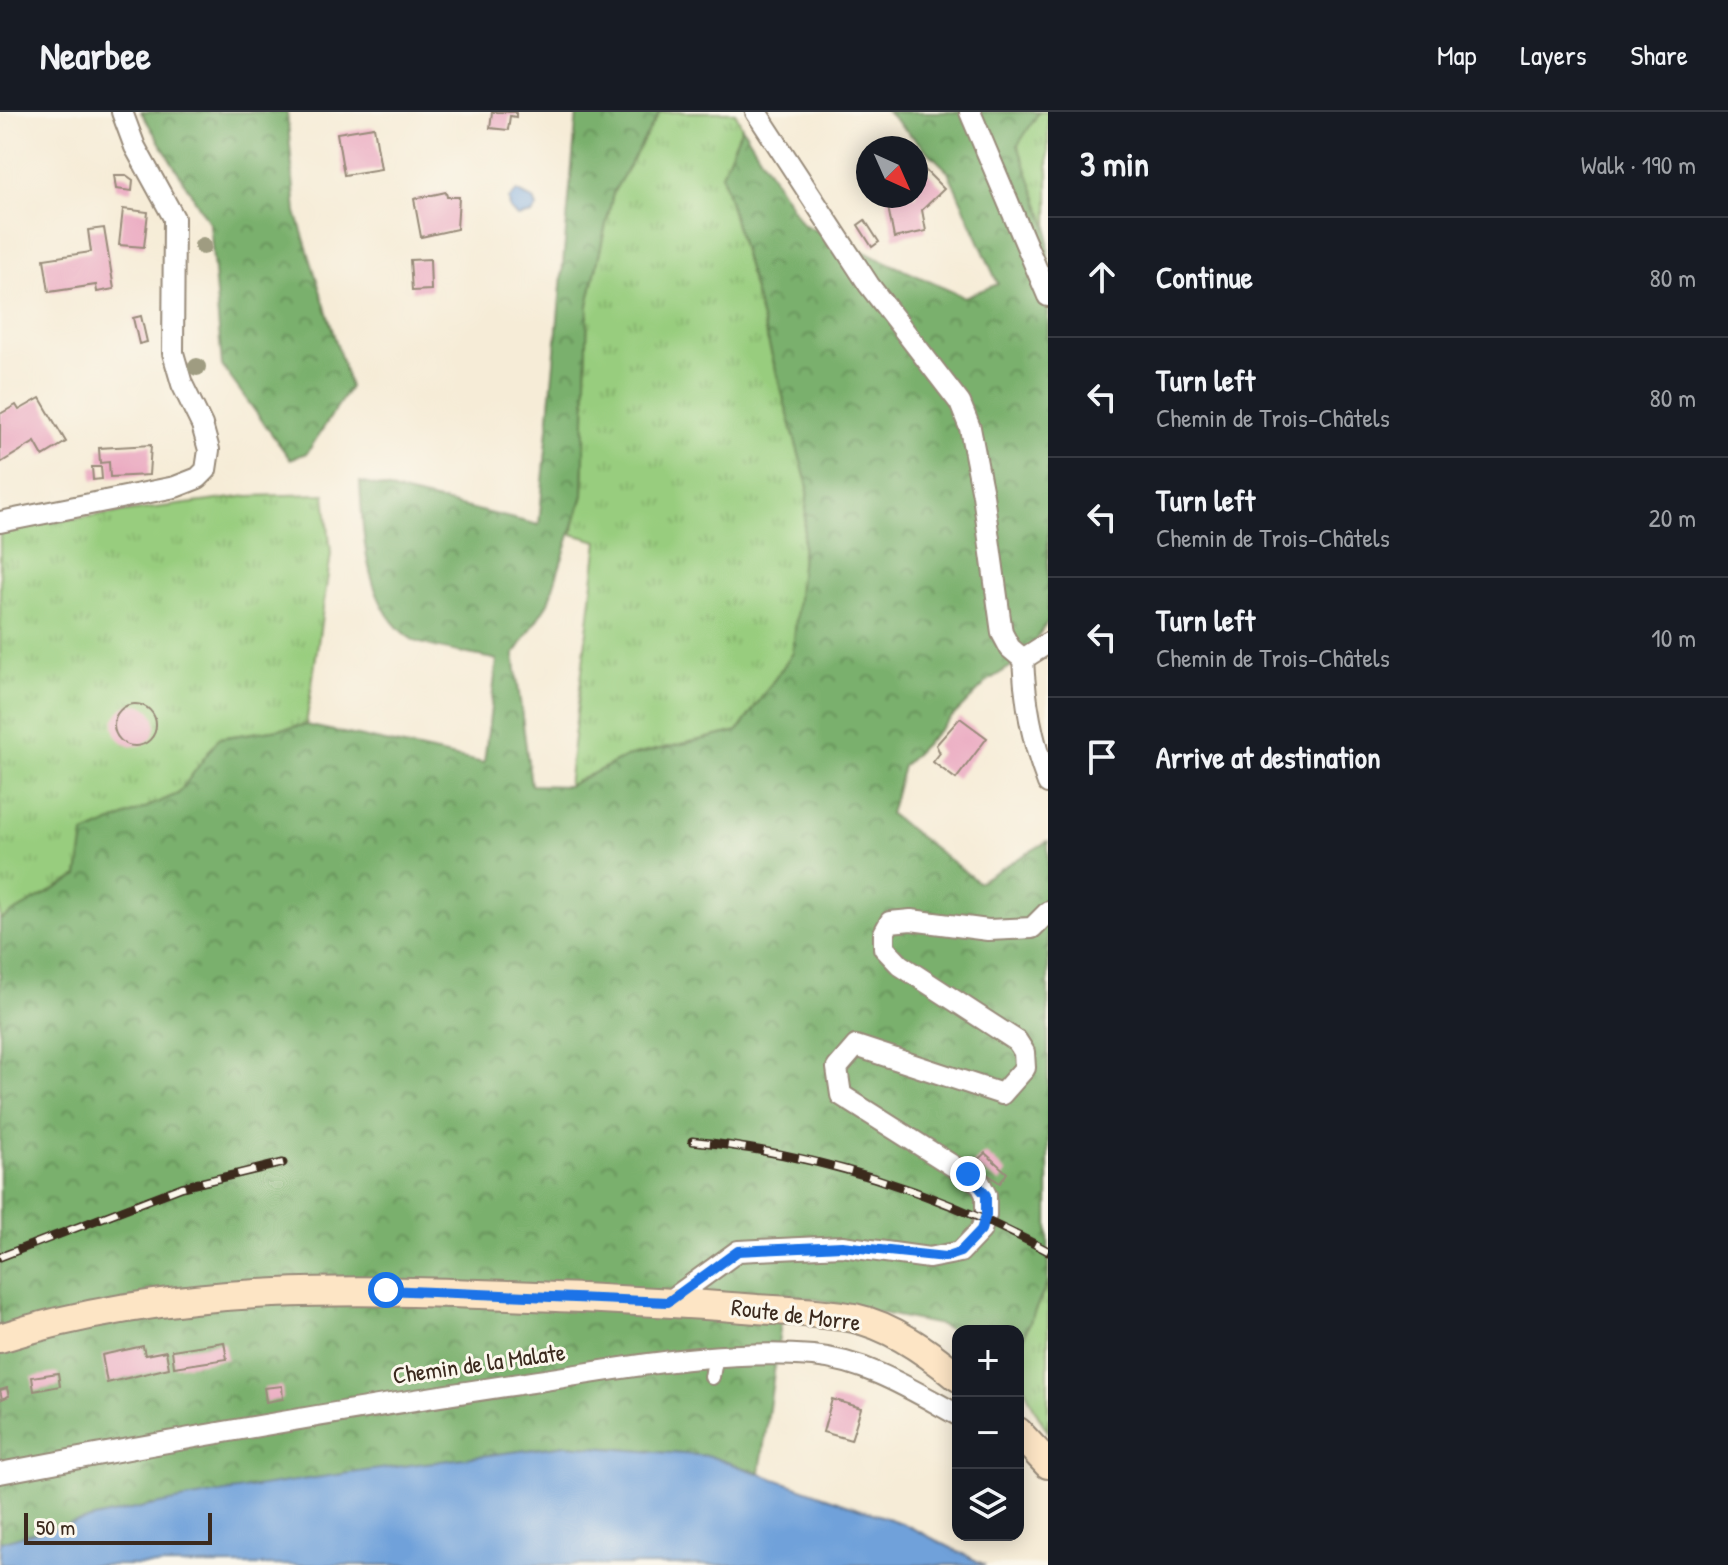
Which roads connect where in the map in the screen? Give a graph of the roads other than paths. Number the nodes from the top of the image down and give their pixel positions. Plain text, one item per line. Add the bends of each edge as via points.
1 (122, 112) edge
2 (756, 112) edge
3 (970, 112) edge
4 (1048, 296) edge
5 (0, 522) edge
6 (1048, 643) edge
7 (1023, 659) junction
8 (1048, 783) edge
9 (1048, 912) edge
10 (668, 1302) junction
11 (0, 1338) edge
12 (716, 1355) junction
13 (952, 1373) edge
14 (712, 1377) dead end
15 (952, 1412) edge
16 (1024, 1438) edge
17 (1048, 1464) edge
18 (0, 1473) edge

1 - 5 street via 174,218 173,353 206,437 206,470 175,487
2 - 7 street via 869,285 960,403 983,495 1002,633
3 - 4 street
6 - 7 street
7 - 8 street via 1025,704
9 - 10 street via 1032,928 988,930 911,920 890,922 884,933 884,948 900,965 1017,1041 1025,1068 1002,1094 856,1046 837,1068 841,1095 980,1183 986,1215 972,1242 945,1257 929,1258 842,1246 738,1251
10 - 11 main road, Route de Morre via 305,1290 175,1300 67,1319
10 - 13 main road, Route de Morre via 856,1318 915,1346
12 - 14 street
12 - 15 street, Chemin de la Malate via 815,1356 847,1363 899,1382
12 - 18 street, Chemin de la Malate via 332,1412
16 - 17 main road

